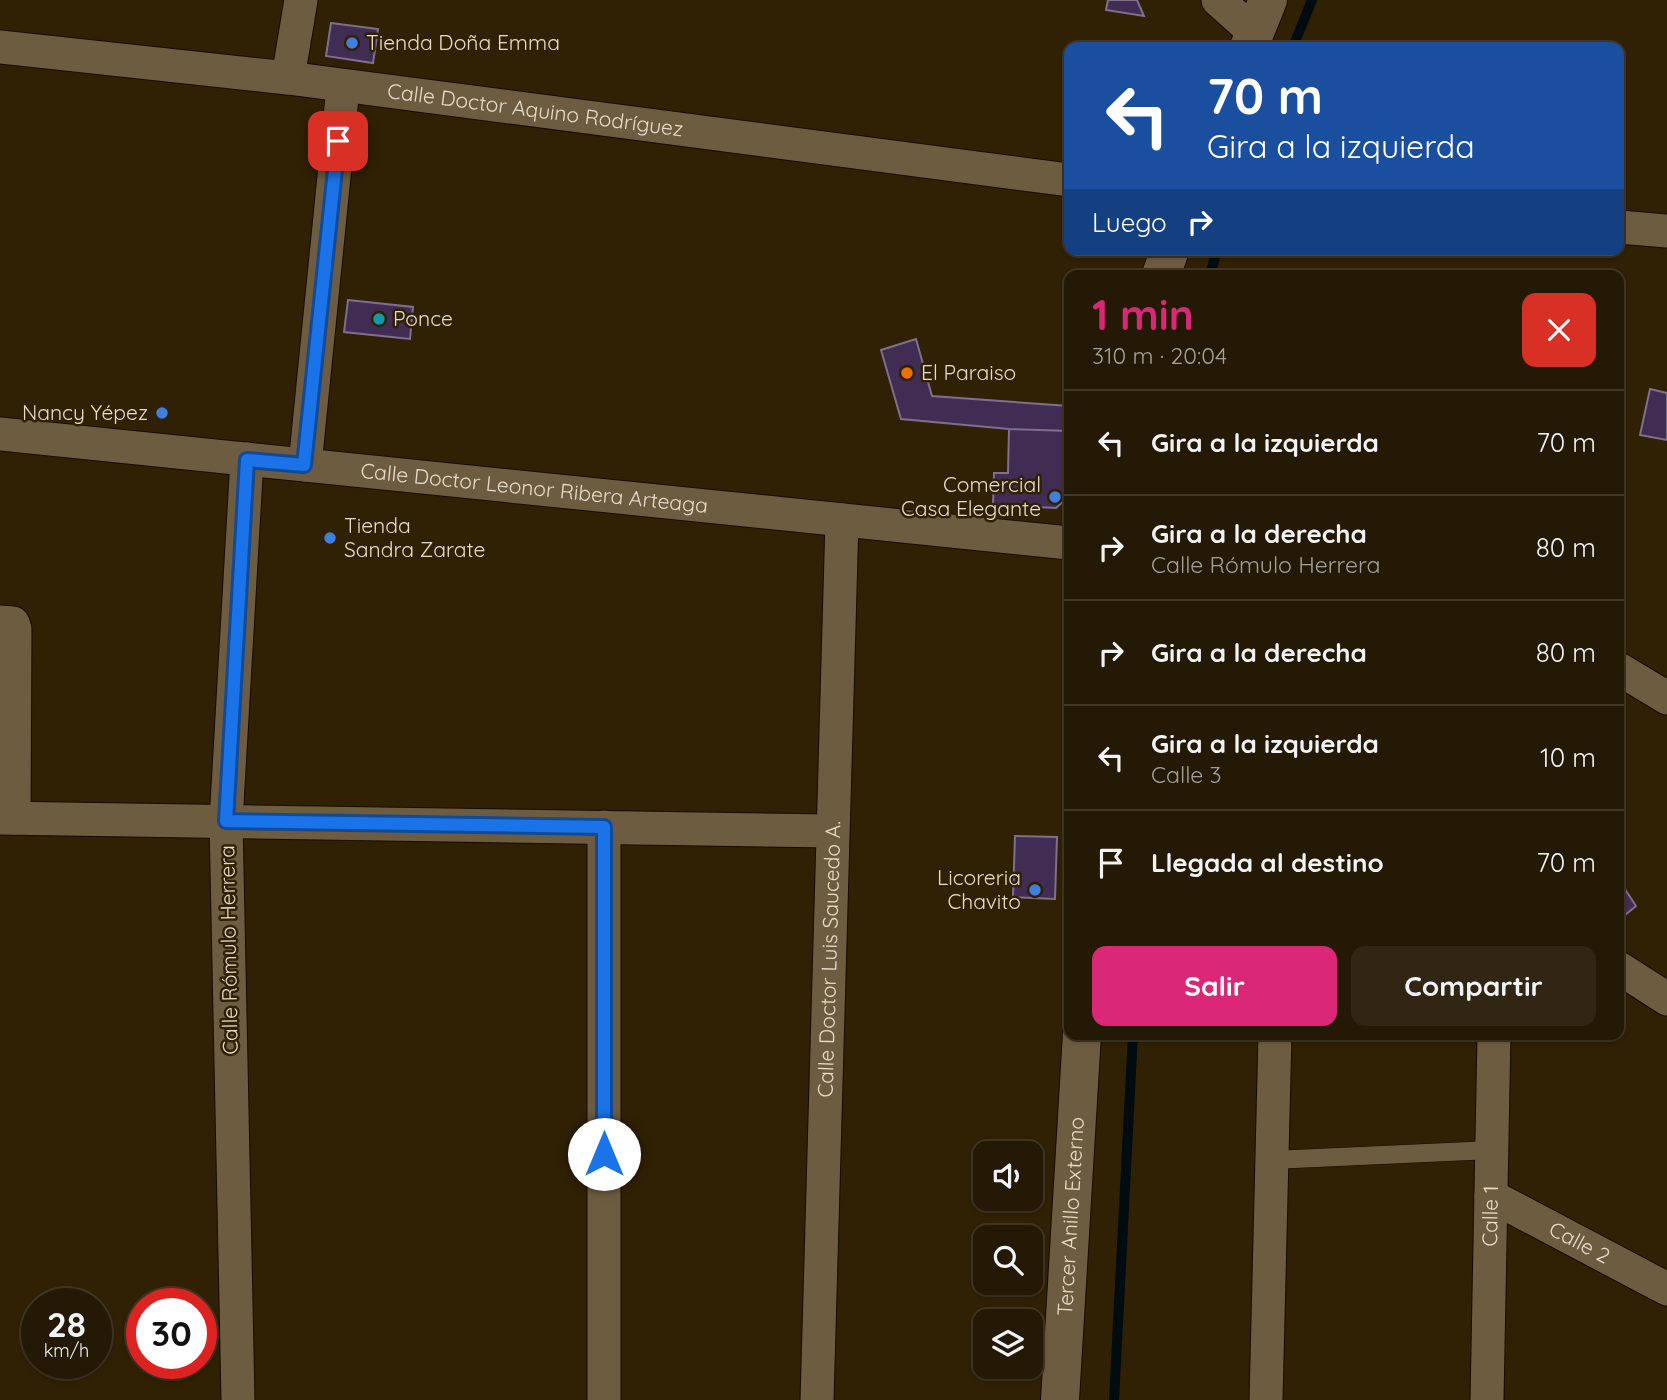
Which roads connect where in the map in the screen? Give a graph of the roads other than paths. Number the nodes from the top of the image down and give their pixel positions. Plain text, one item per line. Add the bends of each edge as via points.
1 (301, 0) edge
2 (1218, 0) edge
3 (1257, 27) edge
4 (0, 47) edge
5 (288, 78) junction
6 (343, 86) junction
7 (1064, 179) edge
8 (1624, 228) edge
9 (1667, 231) edge
10 (0, 434) edge
11 (247, 460) junction
12 (304, 465) junction
13 (842, 520) junction
14 (1064, 542) edge
15 (0, 622) edge
16 (1624, 672) edge
17 (1667, 698) edge
18 (7, 818) edge
19 (226, 821) junction
20 (604, 827) junction
21 (832, 831) junction
22 (1624, 971) edge
23 (1667, 999) edge
24 (1082, 1040) edge
25 (1275, 1040) edge
26 (1494, 1040) edge
27 (1492, 1150) junction
28 (1272, 1160) junction
29 (1491, 1196) junction
30 (1667, 1289) edge
31 (238, 1400) edge
32 (604, 1400) edge
33 (817, 1400) edge
34 (1060, 1400) edge
35 (1266, 1400) edge
36 (1487, 1400) edge

1 - 5 street
2 - 3 street
4 - 5 street, Calle Doctor Aquino Rodríguez
5 - 6 street, Calle Doctor Aquino Rodríguez
6 - 7 street, Calle Doctor Aquino Rodríguez
6 - 12 street
8 - 9 street
10 - 11 street, Calle Doctor Leonor Ribera Arteaga
11 - 12 street, Calle Doctor Leonor Ribera Arteaga
11 - 19 street, Calle Rómulo Herrera
12 - 13 street, Calle Doctor Leonor Ribera Arteaga
13 - 14 street, Calle Doctor Leonor Ribera Arteaga
13 - 21 street, Calle Doctor Luis Saucedo A.
15 - 18 street via 13,623 15,629
16 - 17 street
18 - 19 street
19 - 20 street
19 - 31 street, Calle Rómulo Herrera
20 - 21 street
20 - 32 street
21 - 33 street, Calle Doctor Luis Saucedo A.
22 - 23 street
24 - 34 street, Tercer Anillo Externo
25 - 28 street
26 - 27 street, Calle 1
27 - 28 lane
27 - 29 street, Calle 1
28 - 35 street
29 - 30 street, Calle 2
29 - 36 street, Calle 1

